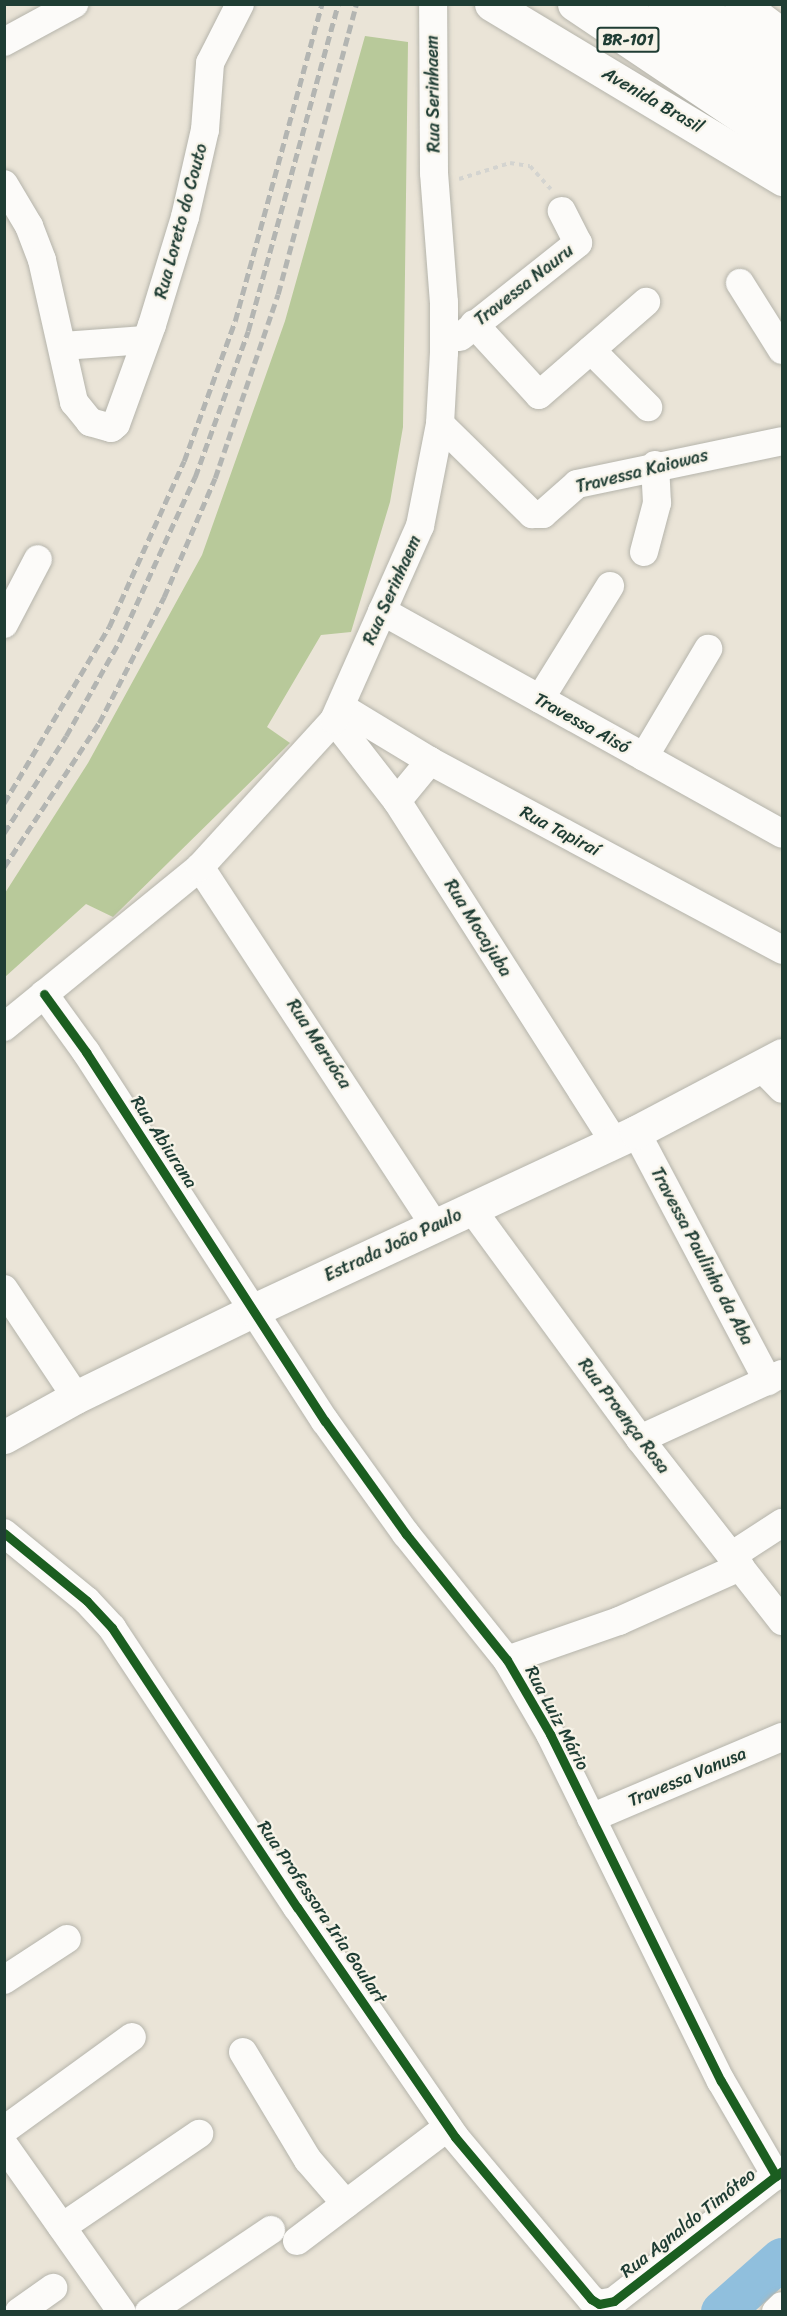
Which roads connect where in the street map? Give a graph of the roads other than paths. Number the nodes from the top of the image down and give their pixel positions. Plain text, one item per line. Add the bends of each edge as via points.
1 (74, 4) edge
2 (240, 4) edge
3 (433, 4) edge
4 (491, 4) edge
5 (574, 4) edge
6 (620, 4) edge
7 (662, 4) edge
8 (694, 4) edge
9 (741, 4) edge
10 (781, 34) edge
11 (4, 42) edge
12 (783, 68) edge
13 (783, 89) edge
14 (783, 114) edge
15 (783, 144) edge
16 (747, 156) junction
17 (783, 179) edge
18 (4, 184) edge
19 (783, 193) edge
20 (562, 211) road end
21 (740, 283) dead end
22 (646, 302) dead end
23 (474, 324) junction
24 (145, 340) junction
25 (63, 346) junction
26 (591, 350) junction
27 (783, 350) edge
28 (444, 352) junction
29 (648, 408) dead end
30 (440, 424) junction
31 (783, 441) edge
32 (655, 465) junction
33 (644, 552) dead end
34 (39, 559) dead end
35 (610, 586) dead end
36 (382, 611) junction
37 (4, 624) edge
38 (708, 649) dead end
39 (540, 699) junction
40 (337, 714) junction
41 (644, 757) junction
42 (430, 761) junction
43 (397, 801) junction
44 (783, 834) edge
45 (200, 867) junction
46 (783, 950) edge
47 (44, 994) junction
48 (4, 1027) edge
49 (776, 1071) edge
50 (625, 1137) junction
51 (471, 1208) junction
52 (434, 1225) junction
53 (4, 1288) edge
54 (254, 1310) junction
55 (775, 1378) edge
56 (76, 1397) junction
57 (4, 1437) edge
58 (640, 1439) junction
59 (783, 1522) edge
60 (4, 1533) edge
61 (735, 1562) junction
62 (783, 1621) edge
63 (507, 1660) junction
64 (782, 1739) edge
65 (591, 1818) junction
66 (67, 1939) dead end
67 (4, 1980) edge
68 (132, 2037) dead end
69 (243, 2052) dead end
70 (448, 2127) junction
71 (4, 2130) edge
72 (199, 2134) dead end
73 (4, 2145) edge
74 (779, 2173) edge
75 (346, 2204) junction
76 (62, 2227) junction
77 (271, 2230) dead end
78 (297, 2241) dead end
79 (53, 2288) dead end
80 (614, 2301) joint
81 (783, 2306) edge
82 (19, 2312) edge
83 (122, 2312) edge
84 (149, 2312) edge
85 (776, 2312) edge

1 - 11 street
2 - 24 street, Rua Loreto do Couto via 210,63 203,141 185,217
3 - 28 street, Rua Serinhaem via 430,48
4 - 16 main road, Avenida Brasil
5 - 15 main road, Avenida Brasil / BR-101
6 - 14 street
7 - 13 street
8 - 12 main road
9 - 10 main road
16 - 17 main road, Avenida Brasil
16 - 19 main road
18 - 25 street via 29,226 42,260
20 - 23 street, Travessa Nauru via 579,243
21 - 27 street
22 - 26 street
23 - 26 street via 539,395
23 - 28 street, Travessa Nauru
24 - 25 street
24 - 25 street, Rua Loreto do Couto via 116,424 104,428 90,422 74,402
26 - 29 street
28 - 30 street, Rua Serinhaem
30 - 32 street, Travessa Kaiowas via 532,514 543,513 577,484
30 - 36 street, Rua Serinhaem via 420,526
31 - 32 street, Travessa Kaiowas
32 - 33 street via 657,503
34 - 37 street
35 - 39 street
36 - 39 street, Travessa Aisó
36 - 40 street, Rua Serinhaem
38 - 41 street
39 - 41 street, Travessa Aisó
40 - 42 street, Rua Tapiraí
40 - 43 street, Rua Mocajuba
40 - 45 street, Rua Serinhaem
41 - 44 street, Travessa Aisó
42 - 43 street
42 - 46 street, Rua Tapiraí
43 - 50 street, Rua Mocajuba
45 - 47 street, Rua Serinhaem
45 - 52 street, Rua Meruóca
47 - 48 street, Rua Serinhaem
47 - 54 street, Rua Abiurana
49 - 50 main road, Estrada João Paulo
50 - 51 main road, Estrada João Paulo
50 - 55 street, Travessa Paulinho da Aba
51 - 52 main road, Estrada João Paulo
51 - 58 street, Rua Proença Rosa
52 - 54 main road, Estrada João Paulo
53 - 56 street
54 - 56 main road, Estrada João Paulo
54 - 63 street, Rua Luiz Mário via 365,1479
55 - 58 street
56 - 57 main road, Estrada João Paulo
58 - 61 street, Rua Proença Rosa
59 - 61 street
60 - 70 street, Rua Professora Iria Goulart via 87,1601 112,1628
61 - 62 street, Rua Proença Rosa
61 - 63 street via 619,1621
63 - 65 street, Rua Luiz Mário via 550,1734
64 - 65 street, Travessa Vanusa
65 - 74 street, Rua Luiz Mário via 721,2080
66 - 67 street
68 - 71 street
69 - 75 street via 308,2160
70 - 75 street
70 - 80 street, Rua Professora Iria Goulart via 591,2299 598,2304
72 - 76 street
73 - 76 street
74 - 80 street, Rua Agnaldo Timóteo
75 - 78 street
76 - 83 street
77 - 84 street
79 - 82 street
81 - 85 street

